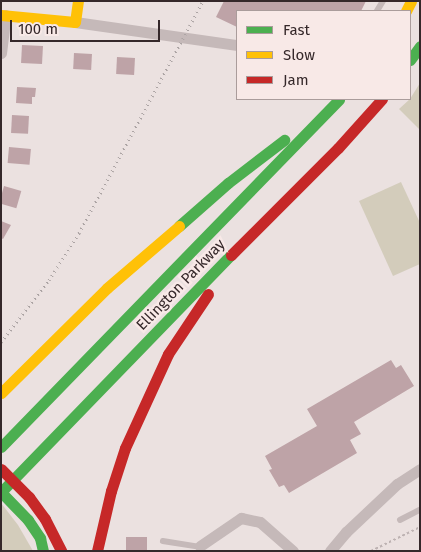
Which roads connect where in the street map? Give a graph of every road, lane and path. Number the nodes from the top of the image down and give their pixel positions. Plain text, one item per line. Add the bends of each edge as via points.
1 (78, 1) edge
2 (3, 15) edge
3 (75, 22) junction
4 (236, 45) edge
5 (420, 46) edge
6 (1, 53) edge
7 (411, 59) edge
8 (337, 100) edge
9 (337, 100) edge
10 (381, 100) edge
11 (262, 223) junction
12 (4, 391) edge
13 (1, 447) edge
14 (1, 469) edge
15 (420, 469) edge
16 (1, 492) edge
17 (420, 510) edge
18 (400, 520) dead end
19 (420, 527) edge
20 (164, 540) dead end
21 (199, 549) edge
22 (43, 551) edge
23 (61, 551) edge
24 (97, 551) edge
25 (293, 551) edge
26 (330, 551) edge
27 (371, 551) edge

1 - 3 main road
2 - 3 main road
2 - 6 street
3 - 4 street
5 - 7 main road
8 - 12 main road via 228,183 114,282
9 - 13 main road, Ellington Parkway
10 - 11 main road, Ellington Parkway
11 - 16 main road, Ellington Parkway
11 - 24 main road via 168,354 125,448
14 - 23 main road, bridge via 29,497 45,519
15 - 26 street via 397,484
16 - 22 main road, bridge via 28,520 40,538
17 - 18 lane
19 - 27 path
20 - 21 lane
21 - 25 street via 241,518 260,522

